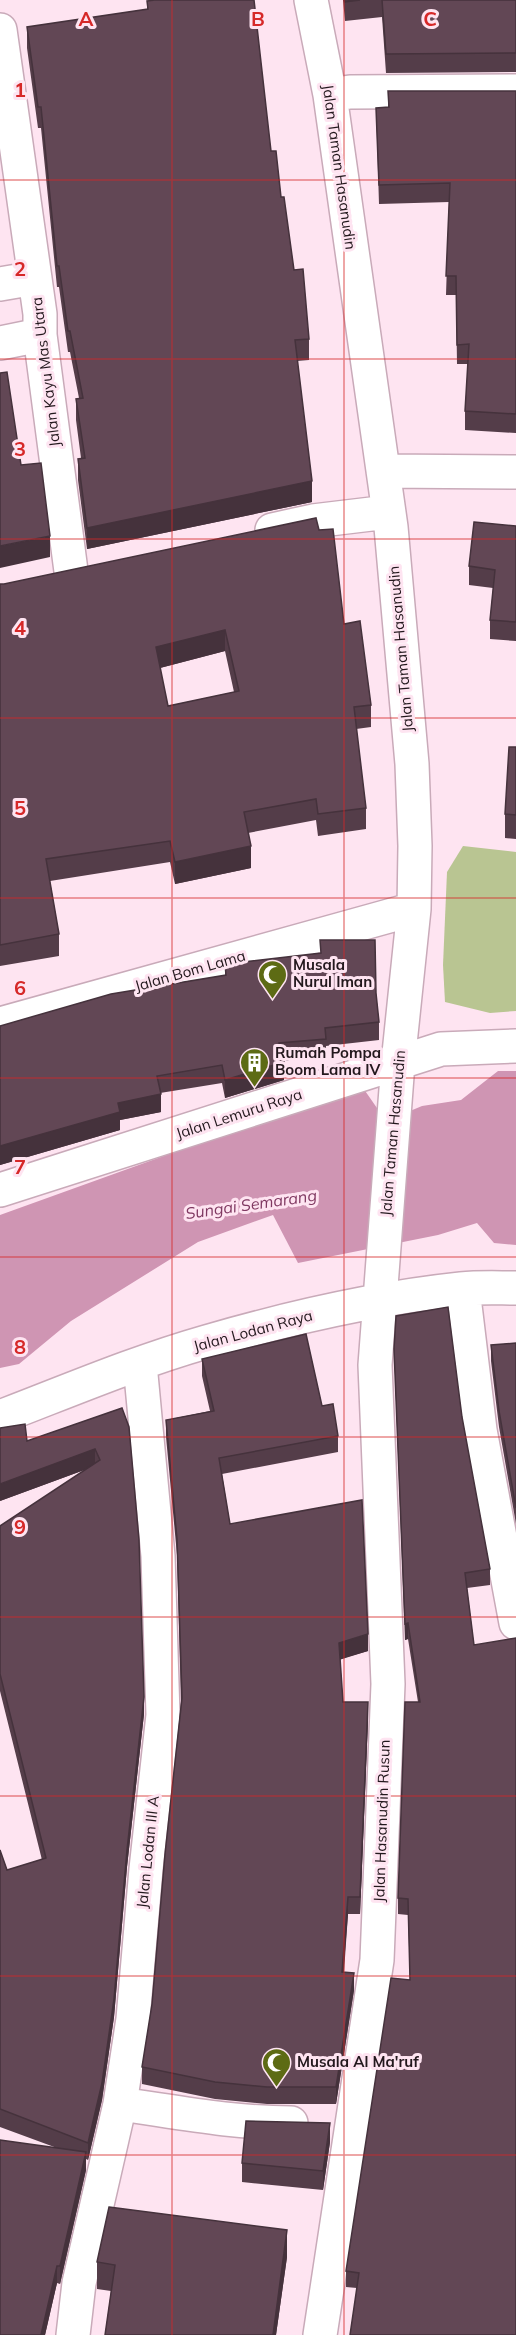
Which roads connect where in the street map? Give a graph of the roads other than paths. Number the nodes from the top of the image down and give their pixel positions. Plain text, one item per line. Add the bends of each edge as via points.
1 (310, 0) edge
2 (0, 30) edge
3 (516, 91) edge
4 (330, 94) junction
5 (35, 278) junction
6 (0, 284) edge
7 (40, 335) junction
8 (0, 343) edge
9 (383, 471) junction
10 (516, 472) edge
11 (388, 512) junction
12 (244, 536) edge
13 (105, 564) edge
14 (414, 909) junction
15 (0, 1024) edge
16 (516, 1046) edge
17 (398, 1069) junction
18 (0, 1190) edge
19 (380, 1287) junction
20 (516, 1288) edge
21 (463, 1289) junction
22 (140, 1364) junction
23 (0, 1417) edge
24 (516, 1623) edge
25 (120, 2104) junction
26 (352, 2123) junction
27 (73, 2335) edge
28 (320, 2335) edge

1 - 4 street, Jalan Taman Hasanudin
2 - 5 street, Jalan Kayu Mas Utara
3 - 4 street
4 - 9 street, Jalan Taman Hasanudin
5 - 6 street
5 - 7 street, Jalan Kayu Mas Utara
7 - 8 street
7 - 13 street, Jalan Kayu Mas Utara via 56,575
9 - 10 street
9 - 11 street, Jalan Taman Hasanudin
11 - 12 street via 313,521
11 - 14 street, Jalan Taman Hasanudin via 412,764
14 - 15 street, Jalan Bom Lama
14 - 17 street, Jalan Taman Hasanudin
16 - 17 street, Jalan Lemuru Raya via 441,1049
17 - 18 street, Jalan Lemuru Raya
17 - 19 street, Jalan Taman Hasanudin
19 - 21 street, Jalan Lodan Raya
19 - 22 street, Jalan Lodan Raya via 331,1311 206,1342
19 - 26 street, Jalan Hasanudin Rusun via 375,1365 388,1684 377,1960
20 - 21 street, Jalan Lodan Raya
21 - 24 street via 480,1430
22 - 23 street, Jalan Lodan Raya
22 - 25 street, Jalan Lodan III A via 158,1556 162,1715 134,2019
25 - 26 street via 266,2123
25 - 27 street, Jalan Lodan III A via 79,2283
26 - 28 street, Jalan Hasanudin Rusun

